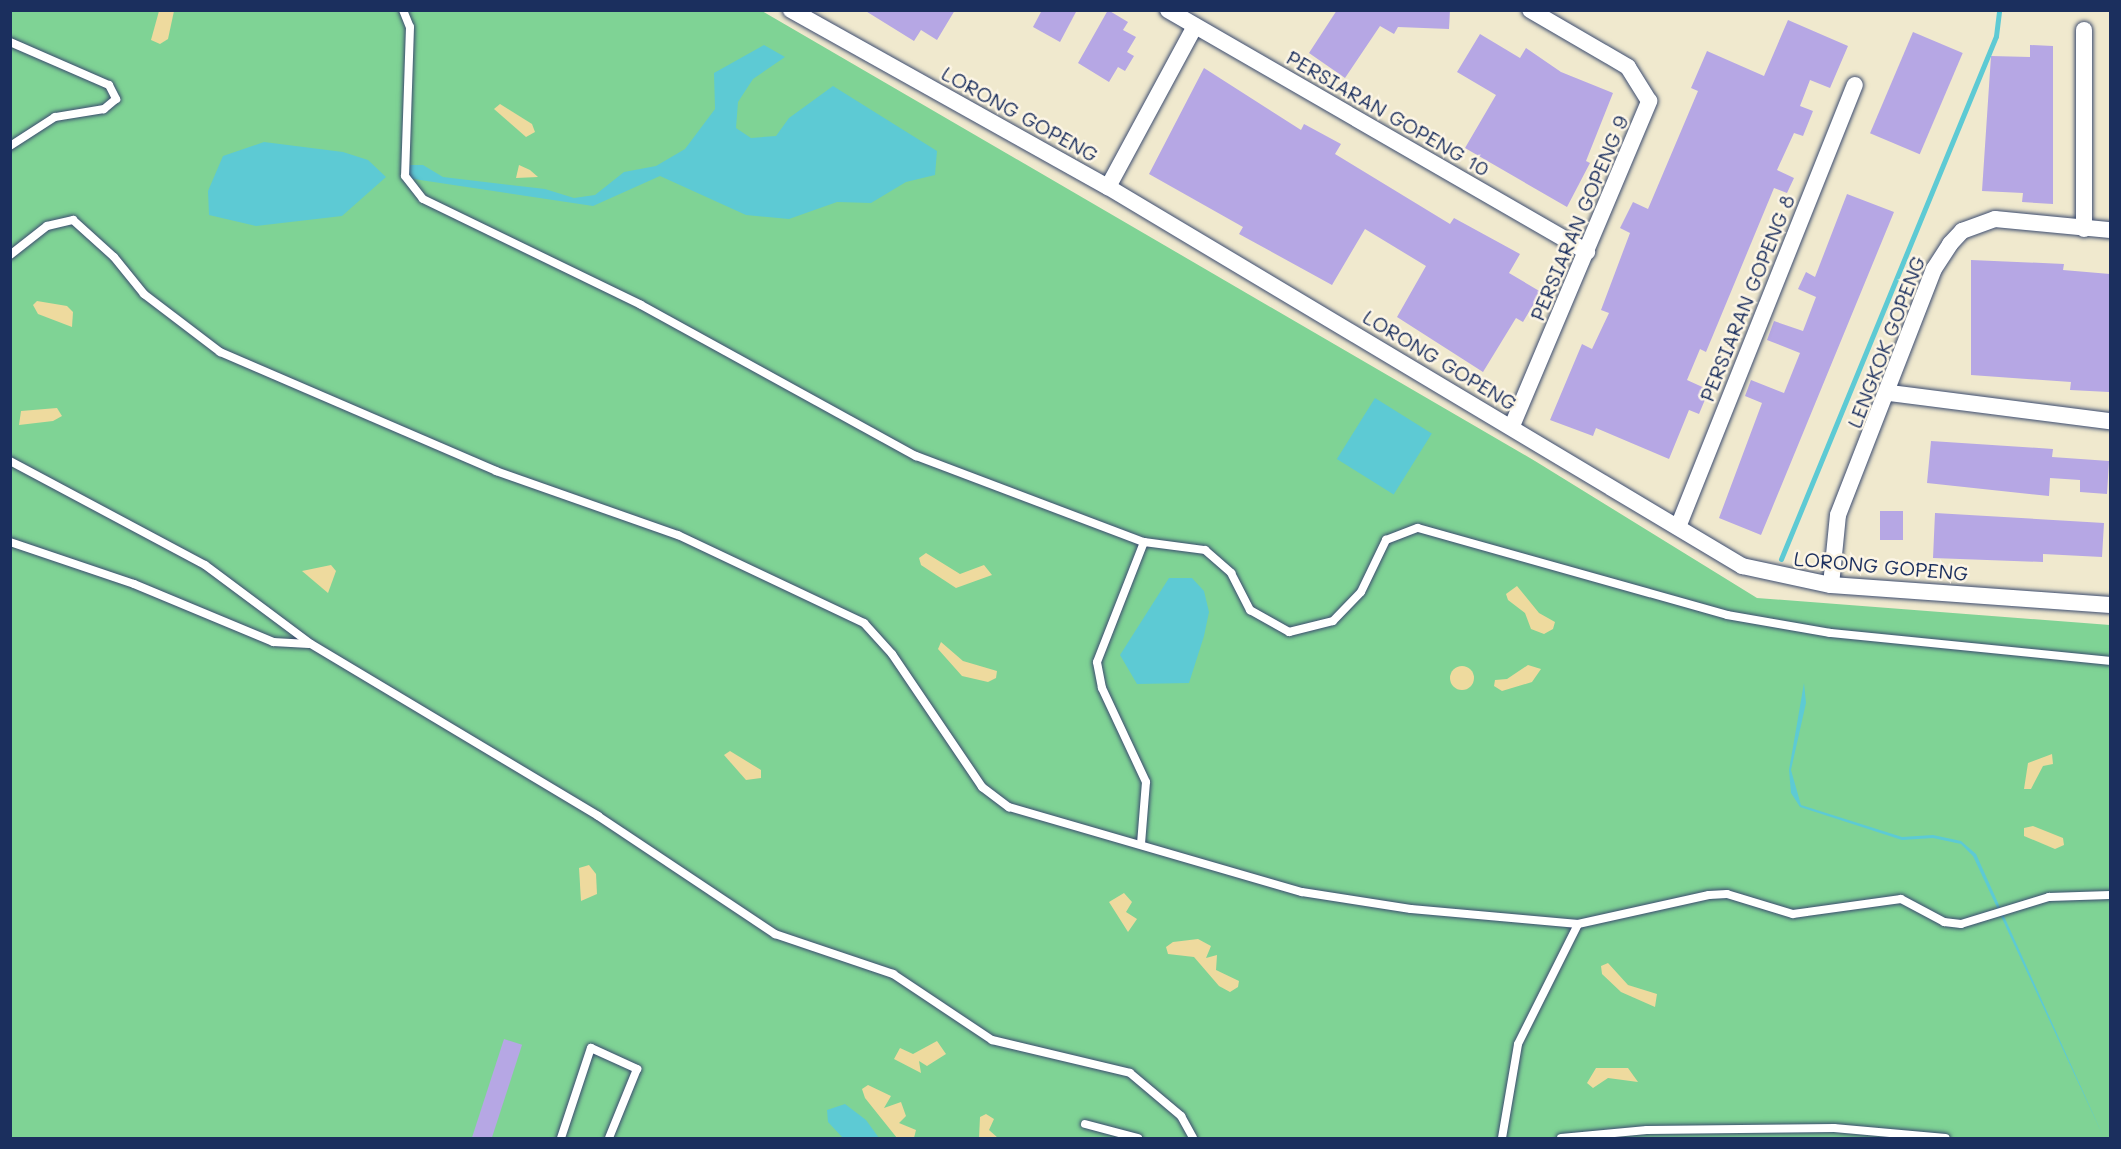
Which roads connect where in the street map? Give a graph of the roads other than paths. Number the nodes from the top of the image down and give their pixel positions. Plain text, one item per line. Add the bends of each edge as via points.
1 (403, 10) edge
2 (791, 10) edge
3 (1168, 10) edge
4 (1530, 10) edge
5 (1195, 26) junction
6 (2084, 30) dead end
7 (10, 42) edge
8 (1855, 85) dead end
9 (10, 146) edge
10 (1108, 187) junction
11 (2084, 229) junction
12 (2110, 230) edge
13 (1587, 252) junction
14 (10, 255) edge
15 (1890, 393) junction
16 (2110, 421) edge
17 (1512, 426) junction
18 (10, 461) edge
19 (1678, 527) junction
20 (10, 542) edge
21 (1144, 542) junction
22 (1832, 585) junction
23 (2110, 605) edge
24 (311, 645) junction
25 (2110, 660) edge
26 (1141, 844) junction
27 (2110, 895) edge
28 (1578, 924) junction
29 (1085, 1124) dead end
30 (561, 1138) edge
31 (609, 1138) edge
32 (1138, 1138) edge
33 (1193, 1138) edge
34 (1502, 1138) edge
35 (1561, 1138) edge
36 (1946, 1138) edge

1 - 21 lane via 410,27 405,176 423,199 641,305 916,456
2 - 10 street, LORONG GOPENG
3 - 5 street, PERSIARAN GOPENG 10
4 - 13 street, PERSIARAN GOPENG 9 via 1628,67 1649,101
5 - 10 street
5 - 13 street, PERSIARAN GOPENG 10
6 - 11 street
7 - 9 lane via 109,85 116,99 104,109 55,117
8 - 19 street, PERSIARAN GOPENG 8
10 - 17 street, LORONG GOPENG
11 - 12 street, LENGKOK GOPENG
11 - 15 street, LENGKOK GOPENG via 1995,219 1962,231 1934,269
13 - 17 street, PERSIARAN GOPENG 9
14 - 26 lane via 47,226 73,220 114,257 144,294 220,352 496,471 678,535 864,623 880,636 992,799
15 - 16 street
15 - 22 street, LENGKOK GOPENG via 1839,515
17 - 19 street, LORONG GOPENG
18 - 24 lane via 205,565
19 - 22 street, LORONG GOPENG via 1742,566
20 - 24 lane via 134,584 273,642
21 - 25 lane via 1205,550 1231,573 1250,610 1289,632 1333,621 1361,592 1386,540 1418,528 1727,615 1830,633
21 - 26 lane via 1097,662 1102,688 1146,782
22 - 23 street, LORONG GOPENG
24 - 33 lane via 598,816 775,934 893,974 992,1040 1144,1080 1181,1116
26 - 28 lane via 1302,892 1411,909
27 - 28 lane via 2049,897 1993,918 1944,922 1901,899 1792,914 1727,894
28 - 34 lane via 1518,1044
29 - 32 lane
30 - 31 lane via 591,1048 637,1070
35 - 36 lane via 1647,1130 1834,1128

